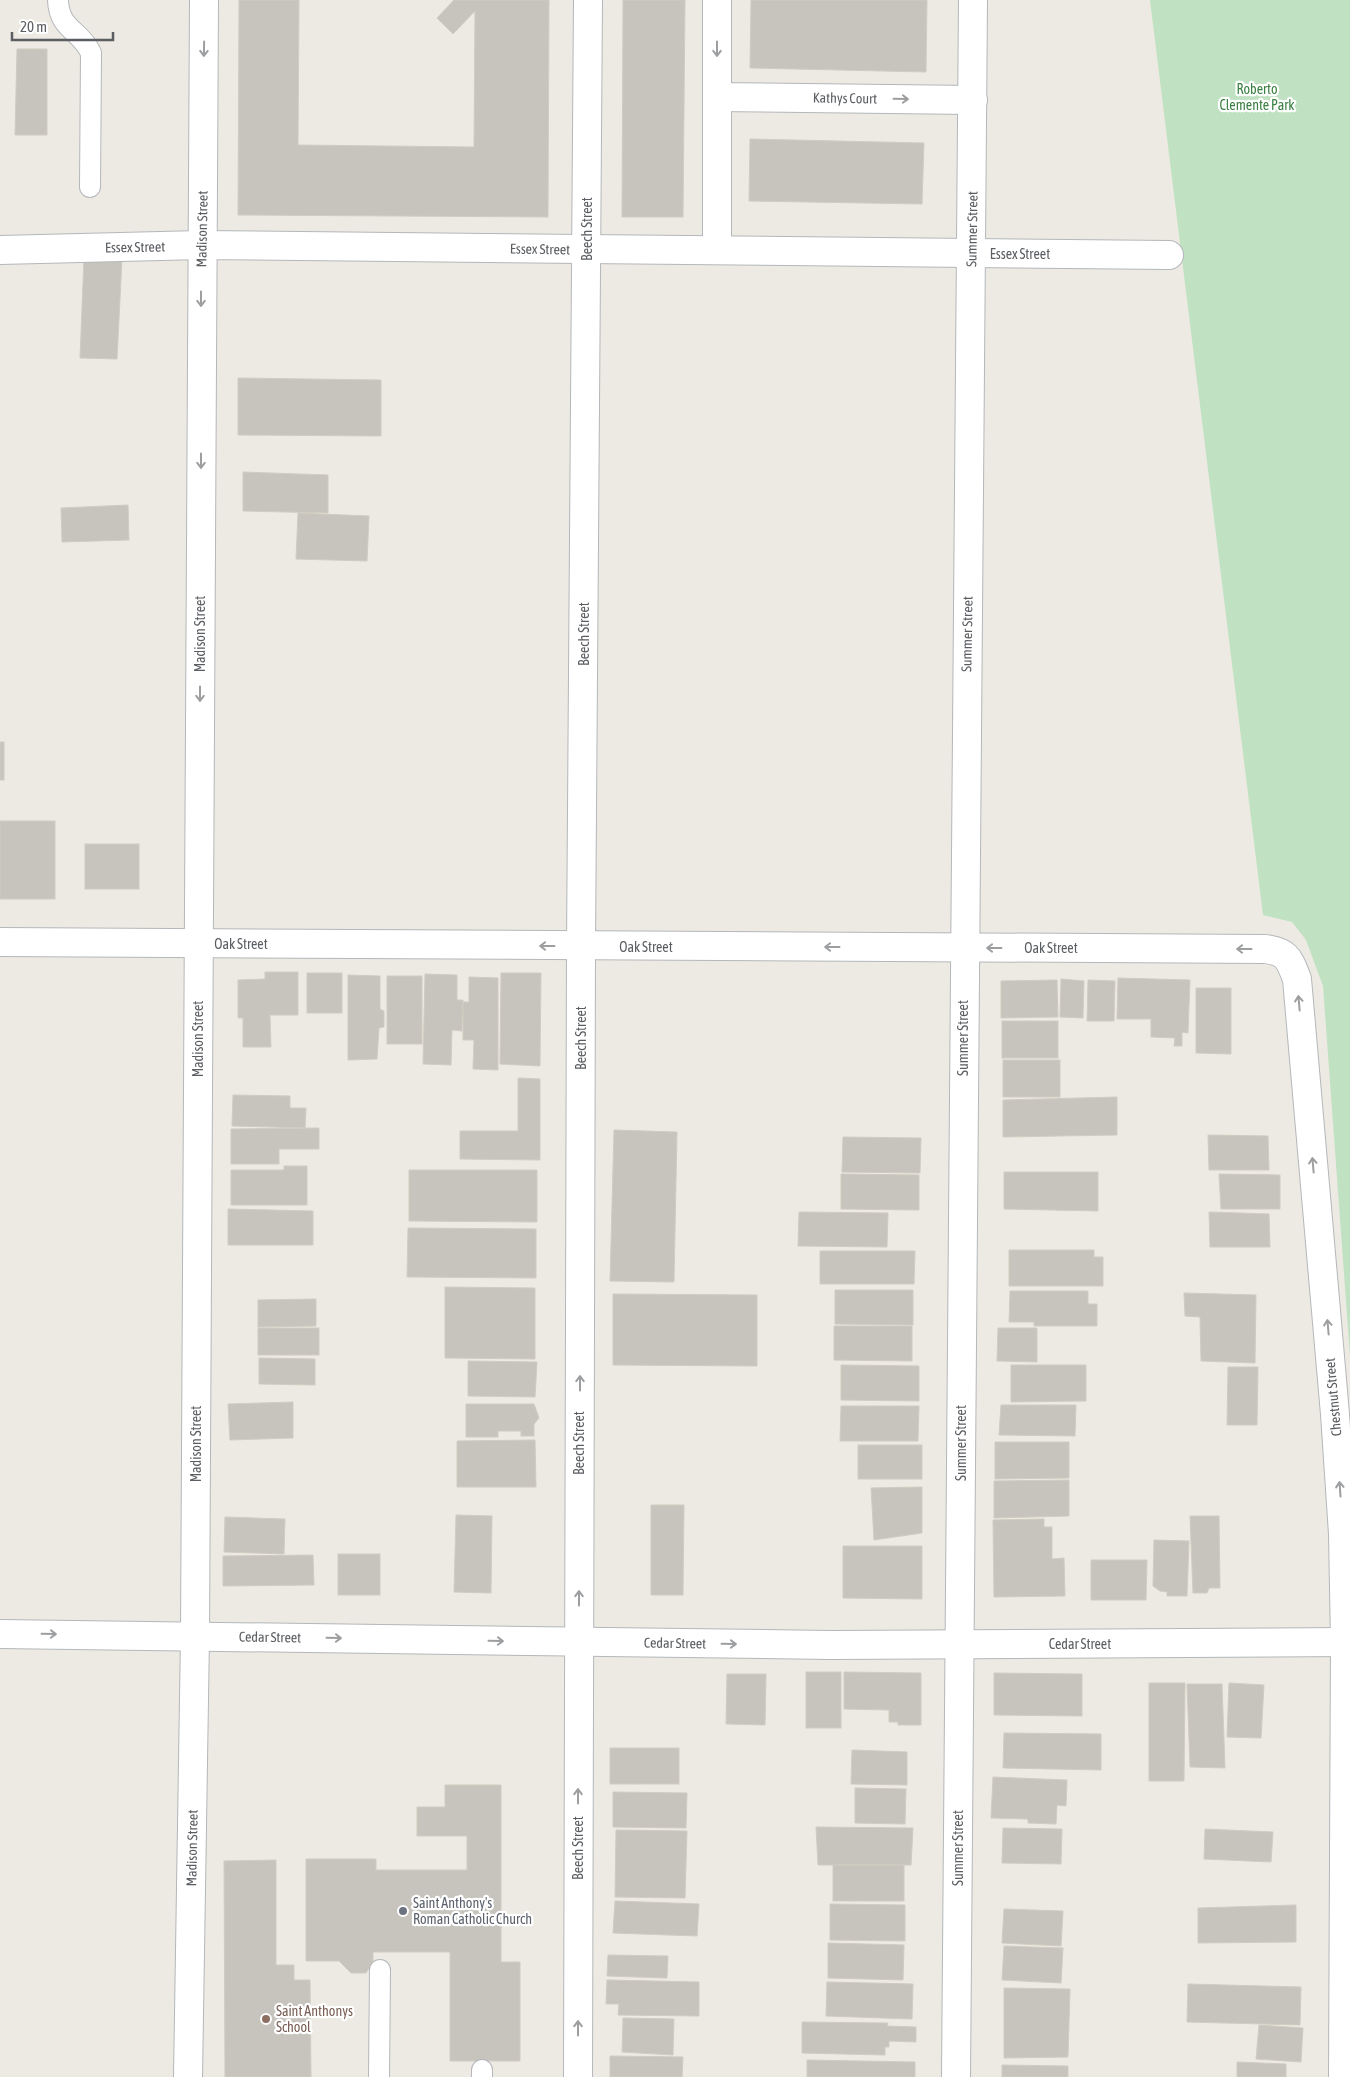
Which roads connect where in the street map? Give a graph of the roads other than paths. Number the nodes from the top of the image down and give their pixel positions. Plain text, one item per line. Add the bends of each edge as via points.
1 (58, 0) edge
2 (204, 0) edge
3 (588, 0) edge
4 (717, 0) edge
5 (973, 0) edge
6 (717, 97) junction
7 (973, 100) junction
8 (90, 188) dead end
9 (201, 245) junction
10 (587, 249) junction
11 (0, 250) edge
12 (717, 250) junction
13 (971, 253) junction
14 (1169, 255) dead end
15 (0, 942) edge
16 (199, 944) junction
17 (582, 946) junction
18 (964, 948) junction
19 (1289, 960) joint
20 (0, 1634) edge
21 (194, 1636) junction
22 (578, 1642) junction
23 (1348, 1642) edge
24 (960, 1645) junction
25 (380, 1970) dead end
26 (188, 2077) edge
27 (379, 2077) edge
28 (578, 2077) edge
29 (956, 2077) edge
30 (1343, 2077) edge

1 - 8 lane via 63,22 91,53
2 -> 9 street, Madison Street
3 - 10 street, Beech Street
4 -> 6 street
5 - 7 street, Summer Street
6 -> 7 street, Kathys Court
6 - 12 street
7 - 13 street, Summer Street
9 - 10 street, Essex Street
9 - 11 street, Essex Street
9 -> 16 street, Madison Street
10 - 12 street, Essex Street
10 - 17 street, Beech Street
12 - 13 street, Essex Street
13 - 14 street, Essex Street
13 - 18 street, Summer Street
15 - 16 street, Oak Street
17 -> 16 street, Oak Street
16 - 21 street, Madison Street
18 -> 17 street, Oak Street
22 -> 17 street, Beech Street
19 -> 18 street, Oak Street via 1277,951 1265,949
18 - 24 street, Summer Street
23 -> 19 street, Chestnut Street via 1335,1414 1297,980
20 -> 21 street, Cedar Street
21 -> 22 street, Cedar Street
21 - 26 street, Madison Street
22 -> 24 street, Cedar Street
28 -> 22 street, Beech Street
23 - 24 street, Cedar Street
23 - 30 street, Chestnut Street
24 - 29 street, Summer Street
25 - 27 lane

